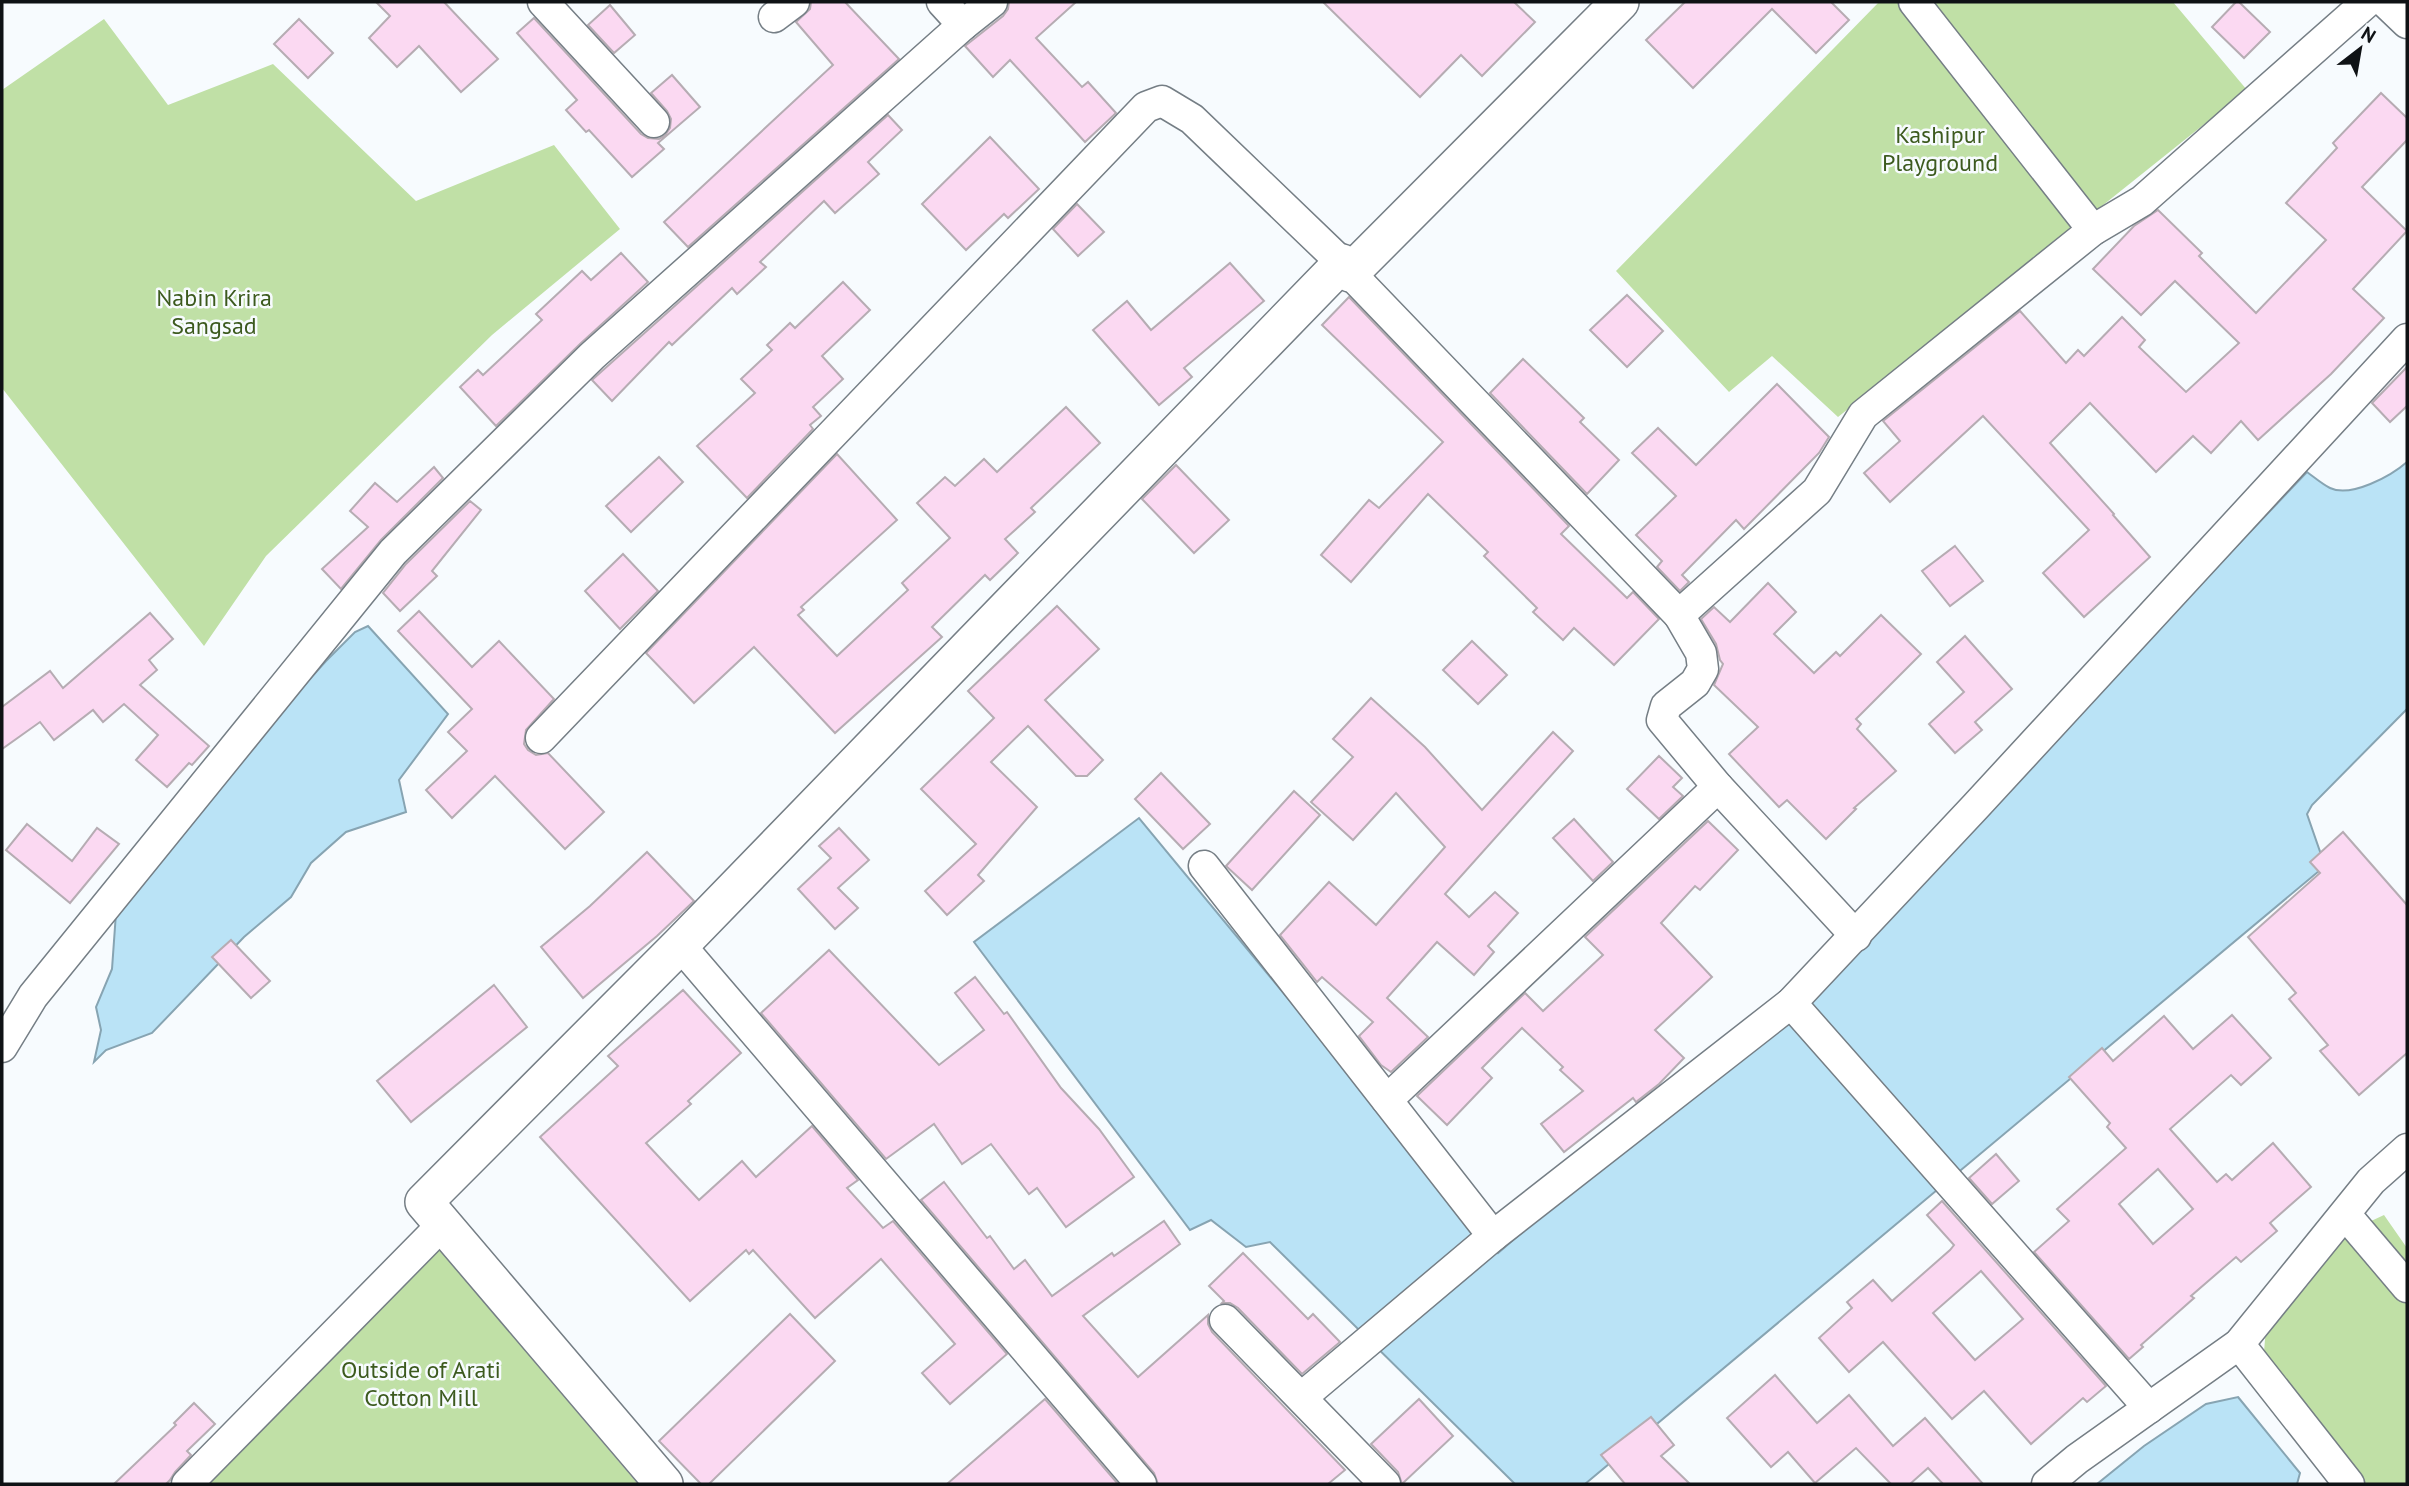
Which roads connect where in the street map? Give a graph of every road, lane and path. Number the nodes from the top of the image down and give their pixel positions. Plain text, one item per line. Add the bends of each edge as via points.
1 (543, 2) edge
2 (942, 2) edge
3 (992, 2) edge
4 (1620, 2) edge
5 (1914, 2) edge
6 (2367, 2) edge
7 (2385, 2) edge
8 (2407, 23) edge
9 (962, 25) junction
10 (654, 122) dead end
11 (2093, 230) junction
12 (1346, 268) junction
13 (2407, 339) edge
14 (1679, 615) junction
15 (541, 738) dead end
16 (1718, 787) junction
17 (1204, 866) dead end
18 (1856, 936) junction
19 (680, 944) junction
20 (1791, 1003) junction
21 (2, 1047) edge
22 (1387, 1100) junction
23 (2407, 1149) edge
24 (2345, 1214) junction
25 (442, 1225) junction
26 (1493, 1236) junction
27 (2407, 1287) edge
28 (1225, 1320) dead end
29 (2239, 1344) junction
30 (1302, 1397) junction
31 (2149, 1408) junction
32 (187, 1484) edge
33 (664, 1484) edge
34 (1142, 1484) edge
35 (1385, 1484) edge
36 (2047, 1484) edge
37 (2349, 1484) edge

1 - 10 street
2 - 9 street
3 - 9 street
4 - 12 street
5 - 11 street
6 - 11 street via 2142,201
7 - 8 street
9 - 21 street via 592,356 393,552 33,996
11 - 14 street via 1863,415 1817,491
12 - 14 street
12 - 15 street via 1192,119 1162,101 1146,107
12 - 19 street
13 - 18 street
14 - 16 street via 1702,653 1703,669 1695,682 1666,706 1662,720
16 - 18 street
16 - 22 street
17 - 22 street
18 - 20 street
19 - 25 street via 424,1202
19 - 34 street
20 - 26 street
20 - 31 street
22 - 26 street
23 - 24 street via 2371,1181
24 - 27 street
24 - 29 street
25 - 32 street
25 - 33 street
26 - 30 street
28 - 30 street
29 - 31 street
29 - 37 street
30 - 35 street
31 - 36 street

